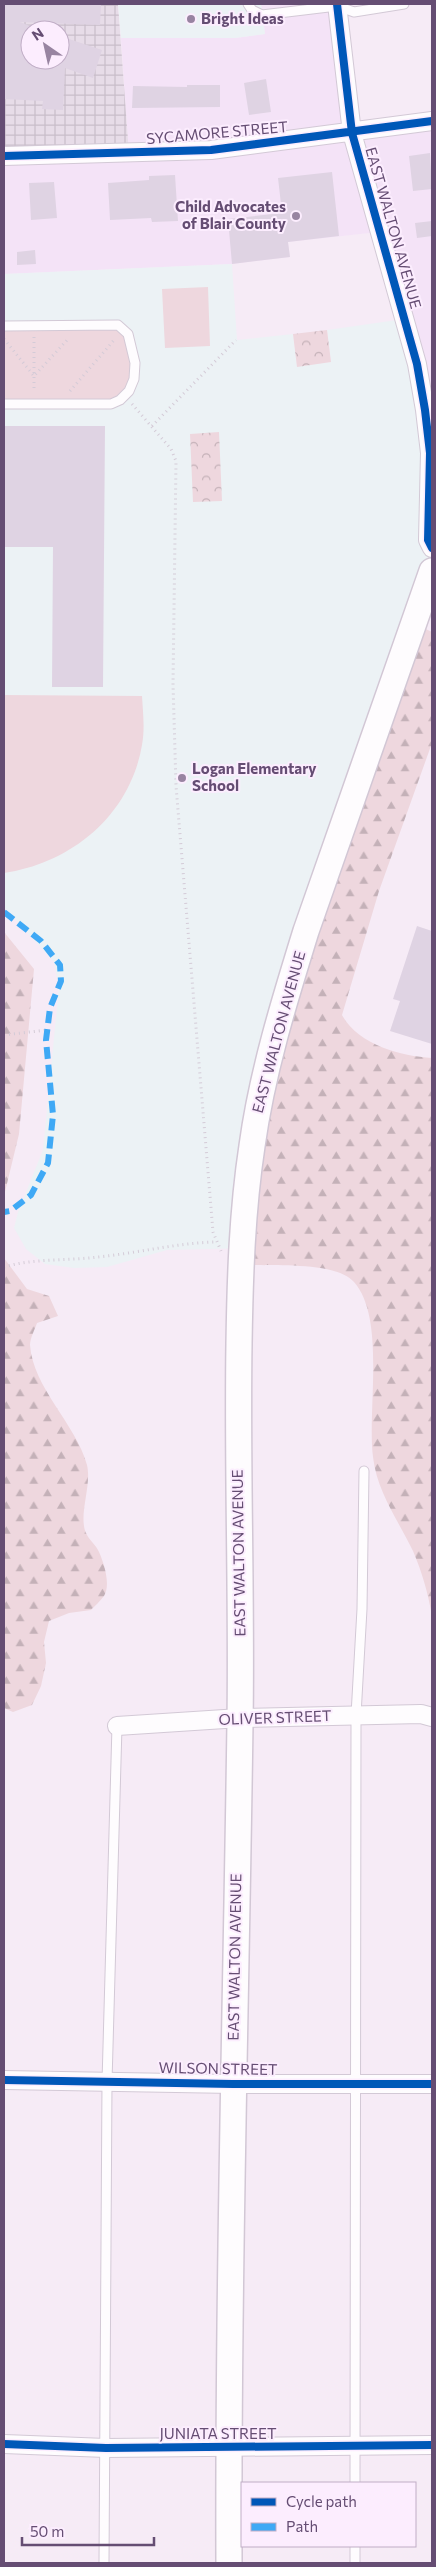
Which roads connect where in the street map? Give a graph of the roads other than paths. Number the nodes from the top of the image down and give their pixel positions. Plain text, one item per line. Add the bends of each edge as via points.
1 (248, 4) edge
2 (404, 4) edge
3 (337, 5) edge
4 (432, 121) edge
5 (352, 133) junction
6 (4, 156) edge
7 (4, 326) edge
8 (4, 404) edge
9 (432, 548) edge
10 (432, 571) edge
11 (364, 1471) dead end
12 (356, 1716) junction
13 (432, 1717) edge
14 (240, 1718) junction
15 (117, 1726) joint
16 (4, 2080) edge
17 (107, 2082) junction
18 (233, 2084) junction
19 (357, 2084) junction
20 (432, 2084) edge
21 (4, 2444) edge
22 (432, 2445) edge
23 (355, 2447) junction
24 (106, 2448) junction
25 (228, 2448) junction
26 (355, 2482) edge
27 (355, 2547) edge
28 (104, 2563) edge
29 (229, 2563) edge
30 (355, 2563) edge

1 - 3 lane via 262,15
2 - 3 lane via 354,12
3 - 5 street, EAST WALTON AVENUE
4 - 5 street, SYCAMORE STREET
5 - 6 street, SYCAMORE STREET via 211,150
5 - 9 street, EAST WALTON AVENUE via 417,364 430,453 428,540
7 - 8 lane via 118,325 128,334 135,363 134,379 124,395 111,404
10 - 14 main road, EAST WALTON AVENUE via 306,931 275,1037 251,1148 241,1262 238,1434
11 - 12 lane via 362,1609
12 - 13 street, OLIVER STREET via 421,1714
12 - 14 street, OLIVER STREET
12 - 19 lane
14 - 15 street, OLIVER STREET
14 - 18 main road, EAST WALTON AVENUE
15 - 17 lane
16 - 17 street, WILSON STREET
17 - 18 street, WILSON STREET
17 - 24 lane
18 - 19 street, WILSON STREET
18 - 25 main road, EAST WALTON AVENUE
19 - 20 street, WILSON STREET
19 - 23 lane
21 - 24 street, JUNIATA STREET
22 - 23 street, JUNIATA STREET
23 - 25 street, JUNIATA STREET
23 - 26 lane
24 - 25 street, JUNIATA STREET
24 - 28 lane
25 - 29 main road, EAST WALTON AVENUE
27 - 30 lane

